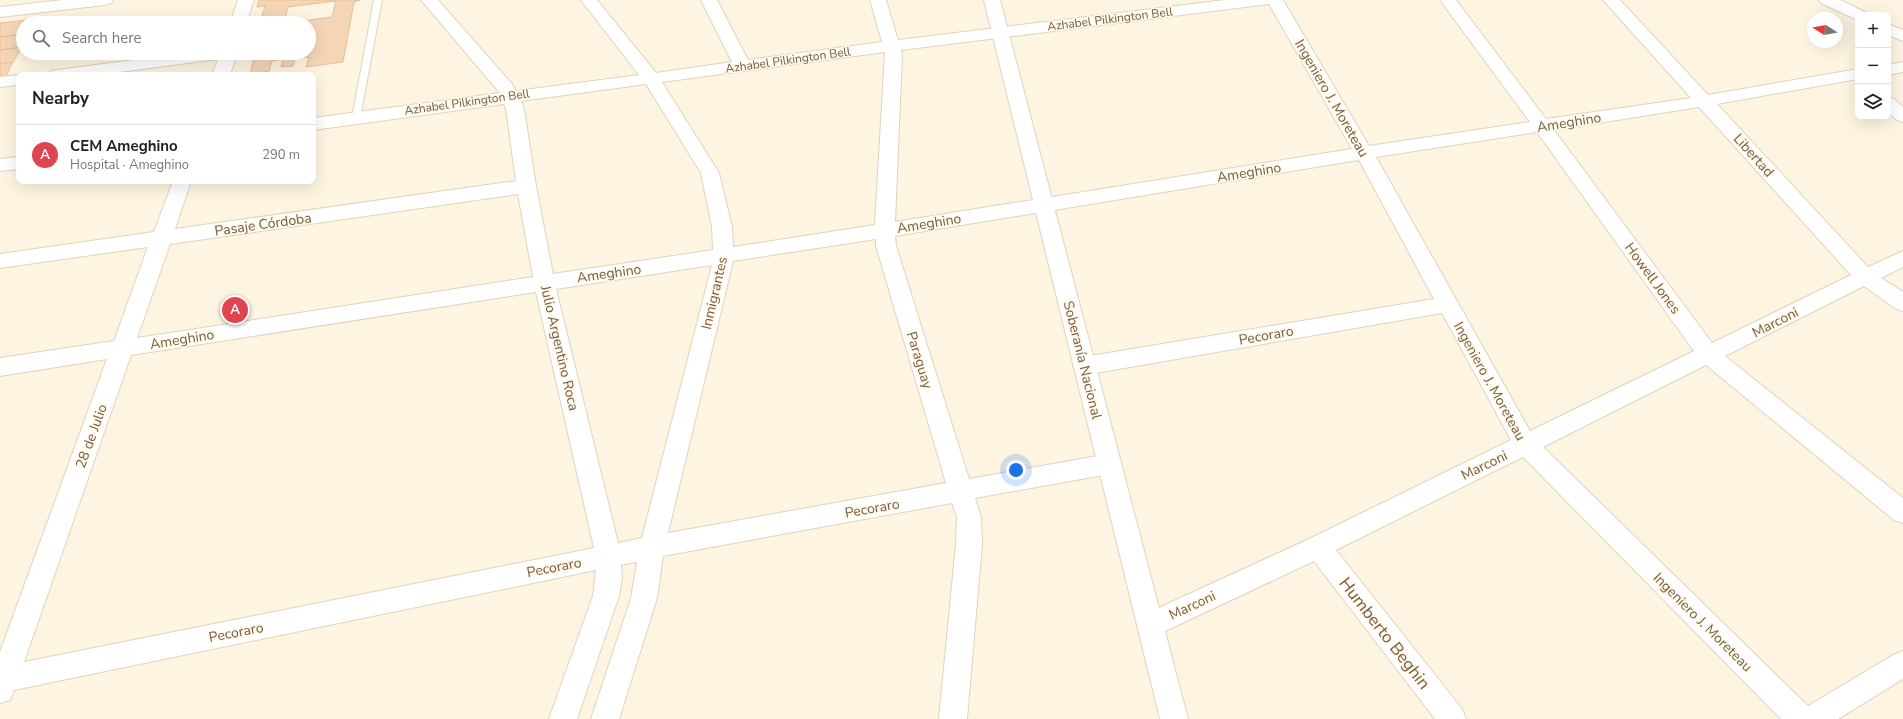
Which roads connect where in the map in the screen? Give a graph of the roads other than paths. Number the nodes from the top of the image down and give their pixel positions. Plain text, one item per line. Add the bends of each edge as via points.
1 (106, 0) edge
2 (246, 0) edge
3 (378, 0) edge
4 (429, 0) edge
5 (589, 0) edge
6 (709, 0) edge
7 (878, 0) edge
8 (992, 0) edge
9 (1264, 0) edge
10 (1275, 0) edge
11 (1448, 0) edge
12 (1611, 0) edge
13 (1827, 0) edge
14 (0, 12) edge
15 (1855, 13) edge
16 (240, 16) edge
17 (1891, 30) edge
18 (1000, 33) junction
19 (1903, 36) edge
20 (892, 46) junction
21 (175, 60) edge
22 (226, 60) edge
23 (742, 66) junction
24 (1903, 67) edge
25 (1891, 69) edge
26 (81, 72) edge
27 (222, 72) edge
28 (1855, 75) edge
29 (651, 78) junction
30 (16, 80) edge
31 (0, 82) edge
32 (511, 96) junction
33 (1705, 101) junction
34 (1891, 106) edge
35 (1903, 116) edge
36 (356, 118) junction
37 (316, 124) edge
38 (1542, 126) junction
39 (1364, 153) junction
40 (16, 163) edge
41 (0, 165) edge
42 (181, 184) edge
43 (526, 186) junction
44 (1044, 206) junction
45 (885, 230) junction
46 (162, 238) junction
47 (724, 256) junction
48 (1903, 258) edge
49 (0, 261) edge
50 (1865, 277) junction
51 (544, 282) junction
52 (1903, 303) edge
53 (1448, 304) junction
54 (122, 348) junction
55 (1709, 355) junction
56 (1084, 366) junction
57 (0, 367) edge
58 (1526, 445) junction
59 (1109, 464) junction
60 (961, 492) junction
61 (1903, 512) edge
62 (1318, 547) junction
63 (652, 548) junction
64 (608, 556) junction
65 (1150, 625) junction
66 (1903, 664) edge
67 (1, 683) edge
68 (563, 719) edge
69 (605, 719) edge
70 (953, 719) edge
71 (1174, 719) edge
72 (1452, 719) edge
73 (1801, 719) edge
74 (1812, 719) edge

1 - 14 street
2 - 16 street
3 - 36 lane
4 - 32 street, Julio Argentino Roca
5 - 29 street, Inmigrantes
6 - 23 street
7 - 20 street, Paraguay
8 - 18 street, Soberanía Nacional
9 - 18 street, Azhabel Pilkington Bell
10 - 39 street, Ingeniero J. Moreteau
11 - 38 street, Howell Jones
12 - 33 street, Libertad
13 - 15 street
17 - 19 street
18 - 20 street, Azhabel Pilkington Bell
18 - 44 street, Soberanía Nacional
20 - 23 street, Azhabel Pilkington Bell
20 - 45 street, Paraguay via 894,55
21 - 26 street
22 - 27 street
23 - 29 street, Azhabel Pilkington Bell
24 - 25 street
28 - 33 street, Ameghino
29 - 32 street, Azhabel Pilkington Bell
29 - 47 street, Inmigrantes via 710,173 722,227
30 - 31 street
32 - 36 street, Azhabel Pilkington Bell
32 - 43 street, Julio Argentino Roca
33 - 38 street, Ameghino
33 - 50 street, Libertad
34 - 35 street
36 - 37 street, Azhabel Pilkington Bell
38 - 39 street, Ameghino
38 - 55 street, Howell Jones
39 - 44 street, Ameghino
39 - 53 street, Ingeniero J. Moreteau
40 - 41 street
42 - 46 street, 28 de Julio
43 - 46 street, Pasaje Córdoba
43 - 51 street, Julio Argentino Roca
44 - 45 street, Ameghino
44 - 56 street, Soberanía Nacional
45 - 47 street, Ameghino
45 - 60 street, Paraguay via 886,246
46 - 49 street, Pasaje Córdoba
46 - 54 street, 28 de Julio
47 - 51 street, Ameghino
47 - 63 street, Inmigrantes
48 - 50 street, Marconi
50 - 52 street, Libertad
50 - 55 street, Marconi
51 - 54 street, Ameghino
51 - 64 street, Julio Argentino Roca
53 - 56 street, Pecoraro
53 - 58 street, Ingeniero J. Moreteau
54 - 57 street, Ameghino
54 - 67 street, 28 de Julio
55 - 58 street, Marconi
55 - 61 street, Howell Jones
56 - 59 street, Soberanía Nacional
58 - 62 street, Marconi
58 - 73 street, Ingeniero J. Moreteau
59 - 60 street, Pecoraro
59 - 65 street, Soberanía Nacional
60 - 63 street, Pecoraro
60 - 70 street, Paraguay via 969,517 969,544
62 - 65 street, Marconi
62 - 72 street, Humberto Beghin
63 - 64 street, Pecoraro
63 - 69 street via 644,598
64 - 67 street, Pecoraro
64 - 68 street, Julio Argentino Roca via 610,578 606,596
65 - 71 street, Soberanía Nacional
66 - 74 street

